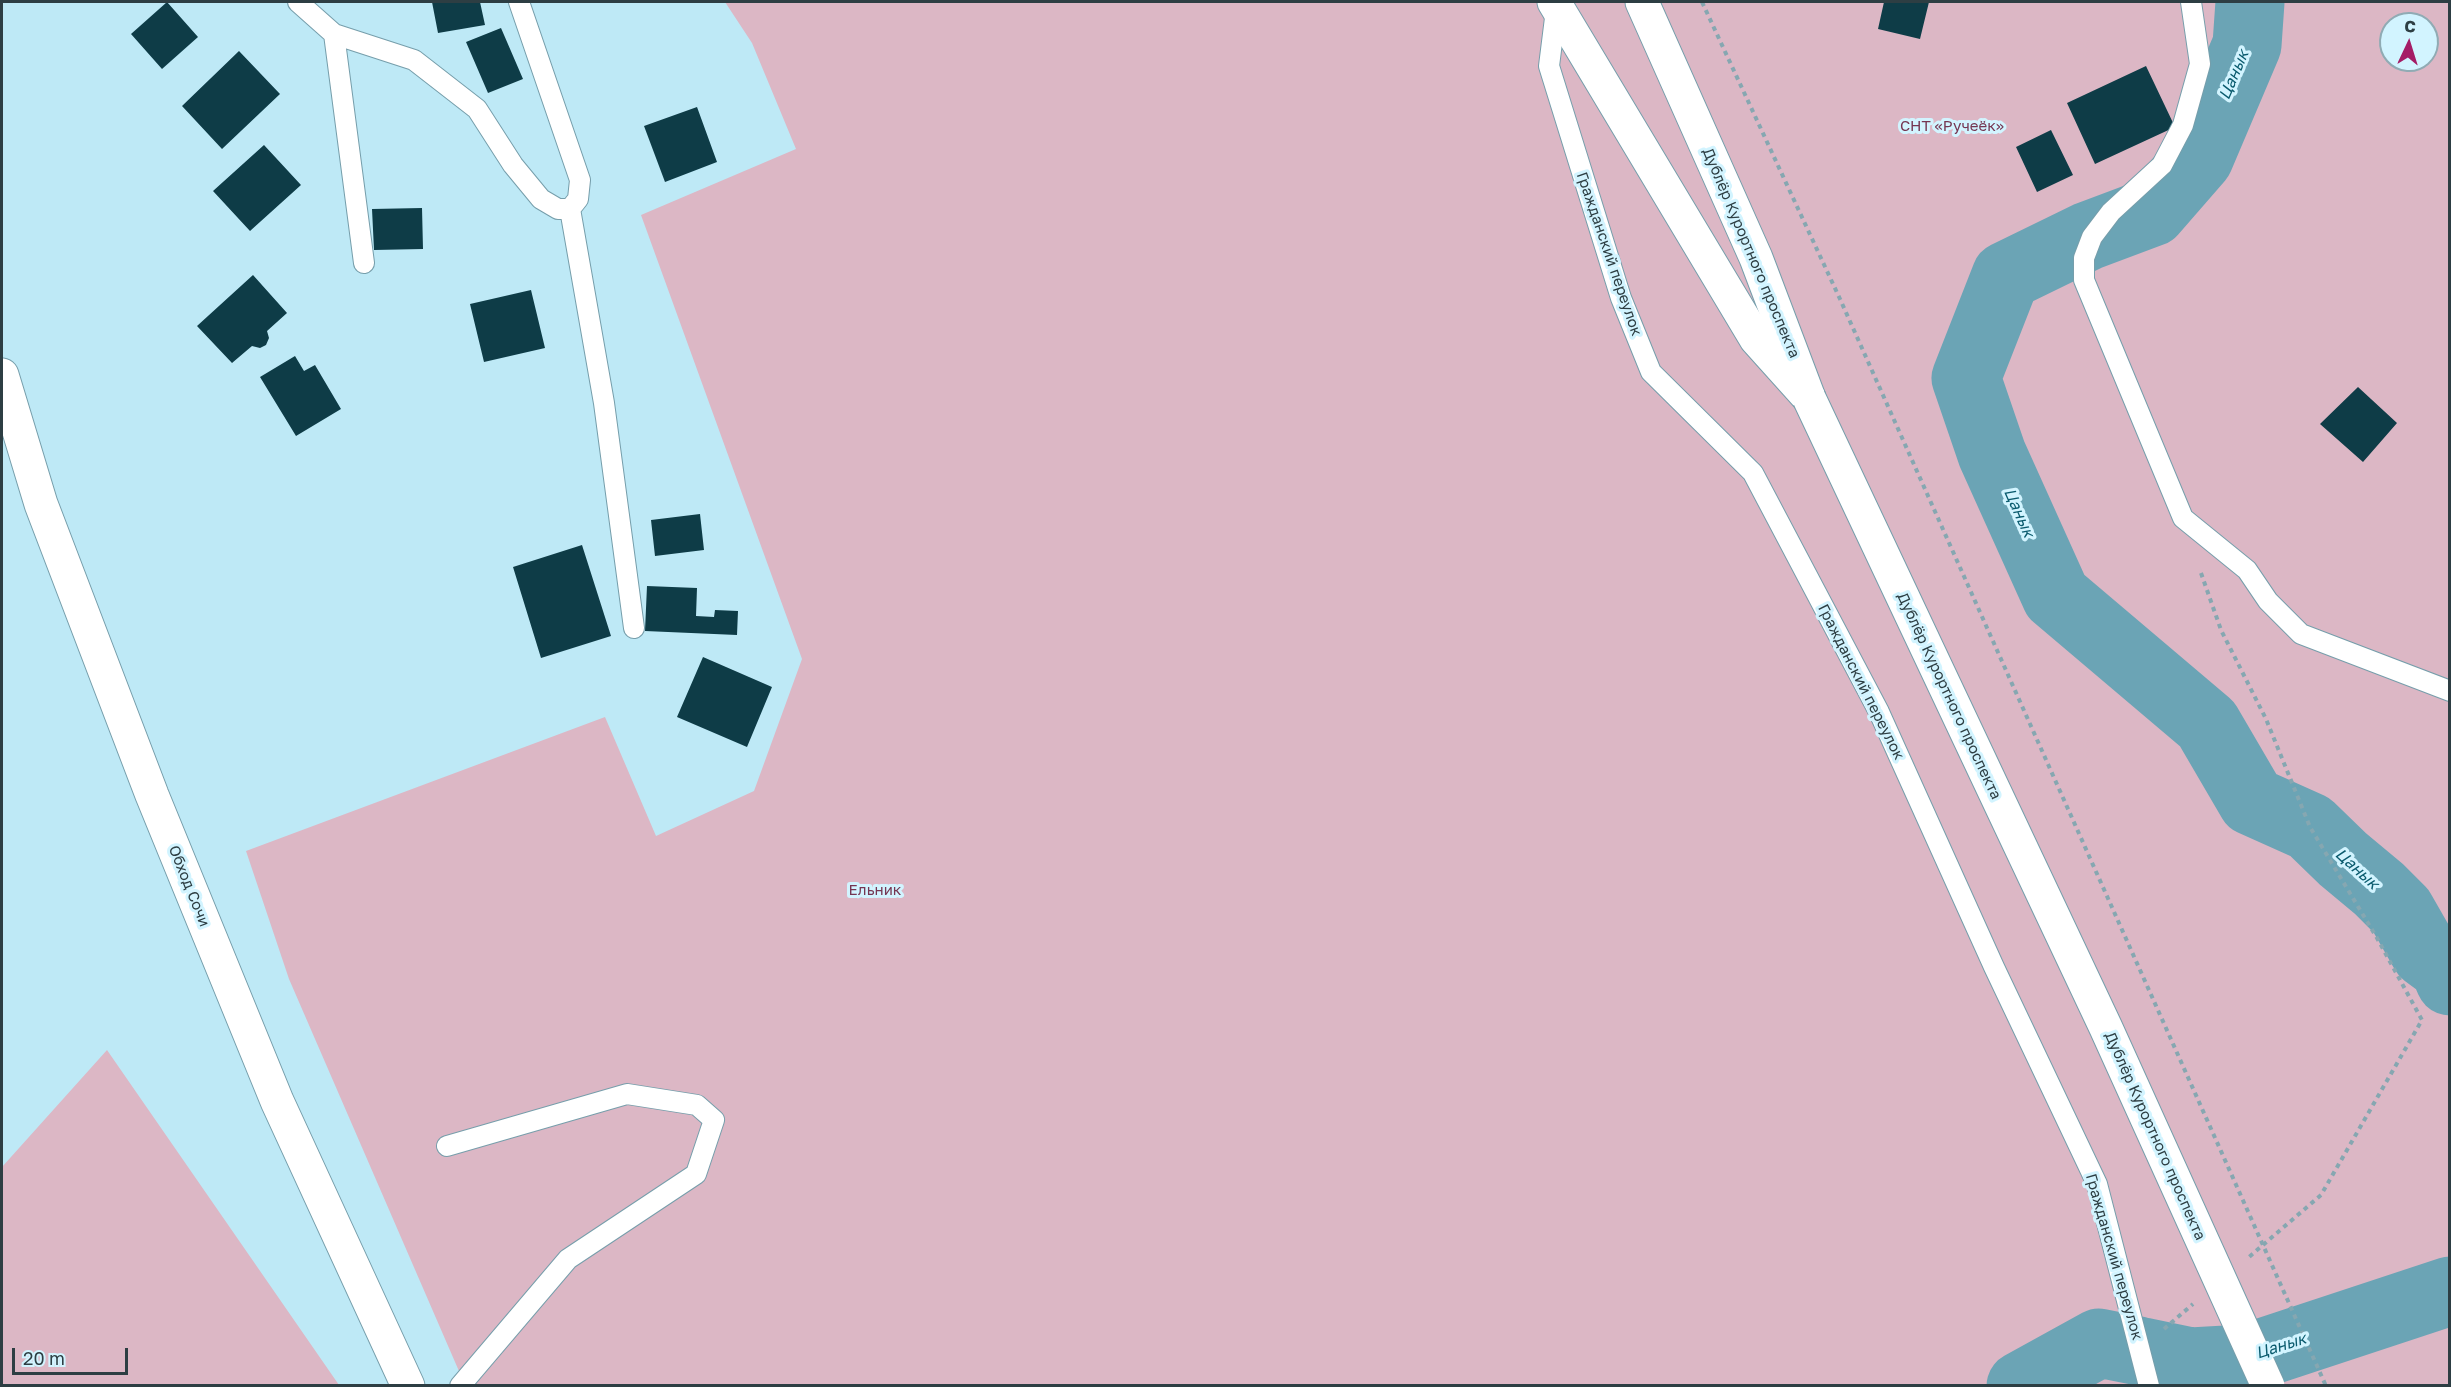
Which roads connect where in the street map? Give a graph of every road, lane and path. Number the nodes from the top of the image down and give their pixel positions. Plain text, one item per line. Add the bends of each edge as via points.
1 (298, 2) edge
2 (519, 2) edge
3 (1642, 2) edge
4 (1702, 2) edge
5 (2191, 2) edge
6 (1555, 3) edge
7 (334, 34) junction
8 (570, 209) junction
9 (364, 263) dead end
10 (2, 375) edge
11 (1809, 398) junction
12 (2183, 518) junction
13 (634, 628) dead end
14 (2450, 691) edge
15 (447, 1146) dead end
16 (2240, 1264) dead end
17 (2194, 1303) dead end
18 (2140, 1349) junction
19 (408, 1386) edge
20 (460, 1386) edge
21 (2149, 1386) edge
22 (2268, 1386) edge
23 (2326, 1386) edge

1 - 7 lane
2 - 8 lane via 580,180 578,199
3 - 11 main road, Дублёр Курортного проспекта via 1756,258
4 - 23 path, bridge via 1855,332
5 - 12 lane via 2200,64 2183,125 2162,165 2112,212 2092,237 2084,258 2084,280
6 - 11 main road via 1756,339
6 - 18 lane, Гражданский переулок via 1549,66 1622,298 1651,372 1753,473 1879,712 2097,1184
7 - 8 lane via 414,60 477,109 513,165 541,199 558,210
7 - 9 lane
8 - 13 lane via 604,403
10 - 19 main road, Обход Сочи via 41,504 152,795 277,1101
11 - 22 main road, Дублёр Курортного проспекта, bridge via 2106,1028
12 - 14 lane via 2247,570 2268,601 2301,633
12 - 16 path via 2221,630 2266,719 2310,827 2422,1020 2321,1195
15 - 20 lane via 627,1094 697,1105 714,1120 696,1174 568,1259
17 - 18 path
18 - 21 lane, Гражданский переулок

